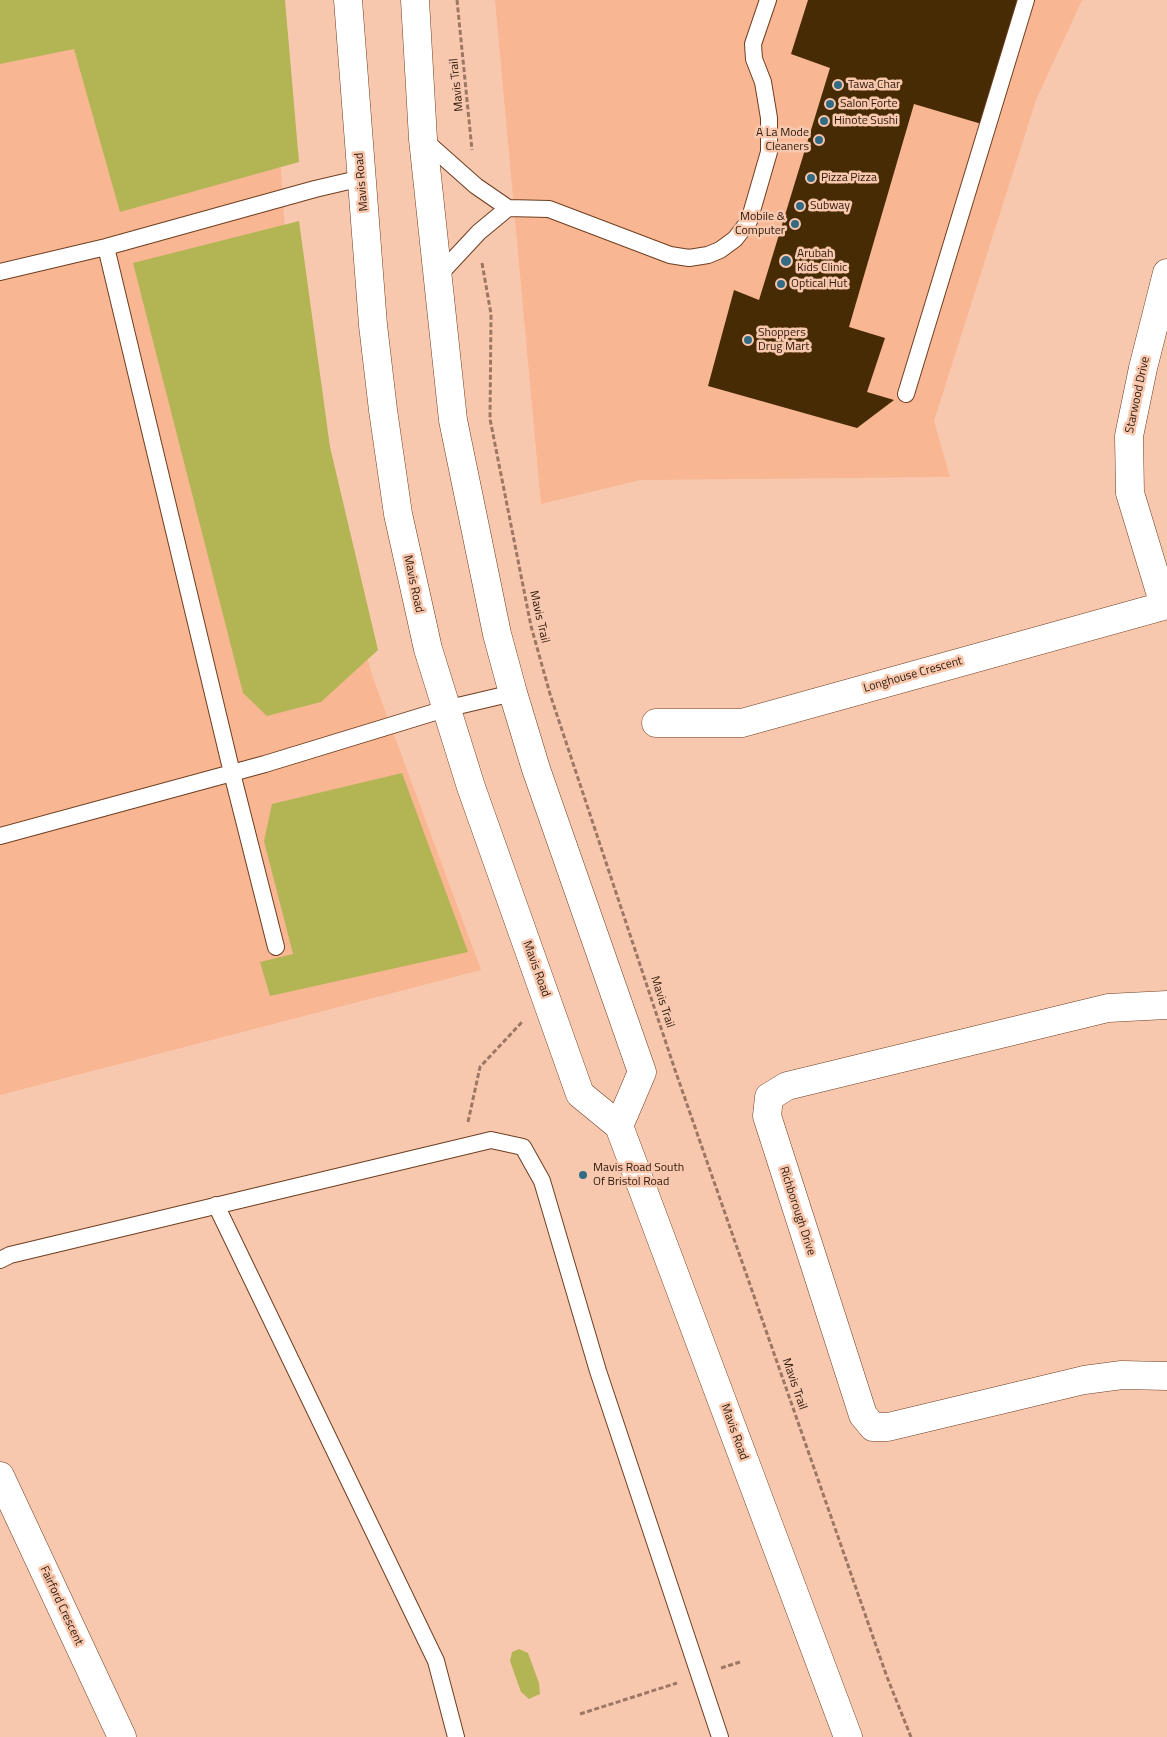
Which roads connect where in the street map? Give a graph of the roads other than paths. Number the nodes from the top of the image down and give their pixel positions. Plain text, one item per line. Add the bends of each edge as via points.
1 (348, 0) edge
2 (415, 0) edge
3 (768, 0) edge
4 (1026, 0) edge
5 (423, 139) junction
6 (362, 178) junction
7 (508, 208) junction
8 (106, 248) junction
9 (0, 272) edge
10 (1167, 273) edge
11 (438, 276) junction
12 (906, 394) dead end
13 (1165, 605) edge
14 (513, 692) junction
15 (445, 709) junction
16 (656, 724) dead end
17 (232, 773) junction
18 (0, 836) edge
19 (276, 947) dead end
20 (1167, 1004) edge
21 (619, 1126) junction
22 (216, 1205) junction
23 (0, 1260) edge
24 (1167, 1376) edge
25 (0, 1476) edge
26 (122, 1737) edge
27 (456, 1737) edge
28 (720, 1737) edge
29 (848, 1737) edge

1 - 6 main road, Mavis Road
2 - 5 main road
3 - 7 lane via 753,44 754,58 763,82 769,152 749,221 735,239 708,255 689,258 670,255 549,209
4 - 12 lane
5 - 7 lane via 476,186
5 - 11 main road
6 - 8 lane
6 - 15 main road, Mavis Road via 373,325 398,514
7 - 11 lane via 479,232
8 - 9 lane
8 - 17 lane
10 - 13 main road, Starwood Drive via 1142,368 1129,436 1130,494
11 - 14 main road via 453,420 497,634
13 - 16 main road, Longhouse Crescent via 742,723
14 - 15 lane
14 - 21 main road via 642,1072
15 - 17 lane
15 - 21 main road, Mavis Road via 580,1094
17 - 18 lane
17 - 19 lane
20 - 24 main road, Richborough Drive via 1108,1008 787,1086 769,1097 767,1116 863,1415 873,1427 888,1427 1084,1380 1122,1375
21 - 29 main road, Mavis Road
22 - 23 lane
22 - 27 lane via 436,1661
22 - 28 lane via 491,1140 523,1147 542,1181 598,1372
25 - 26 main road, Fairford Crescent

